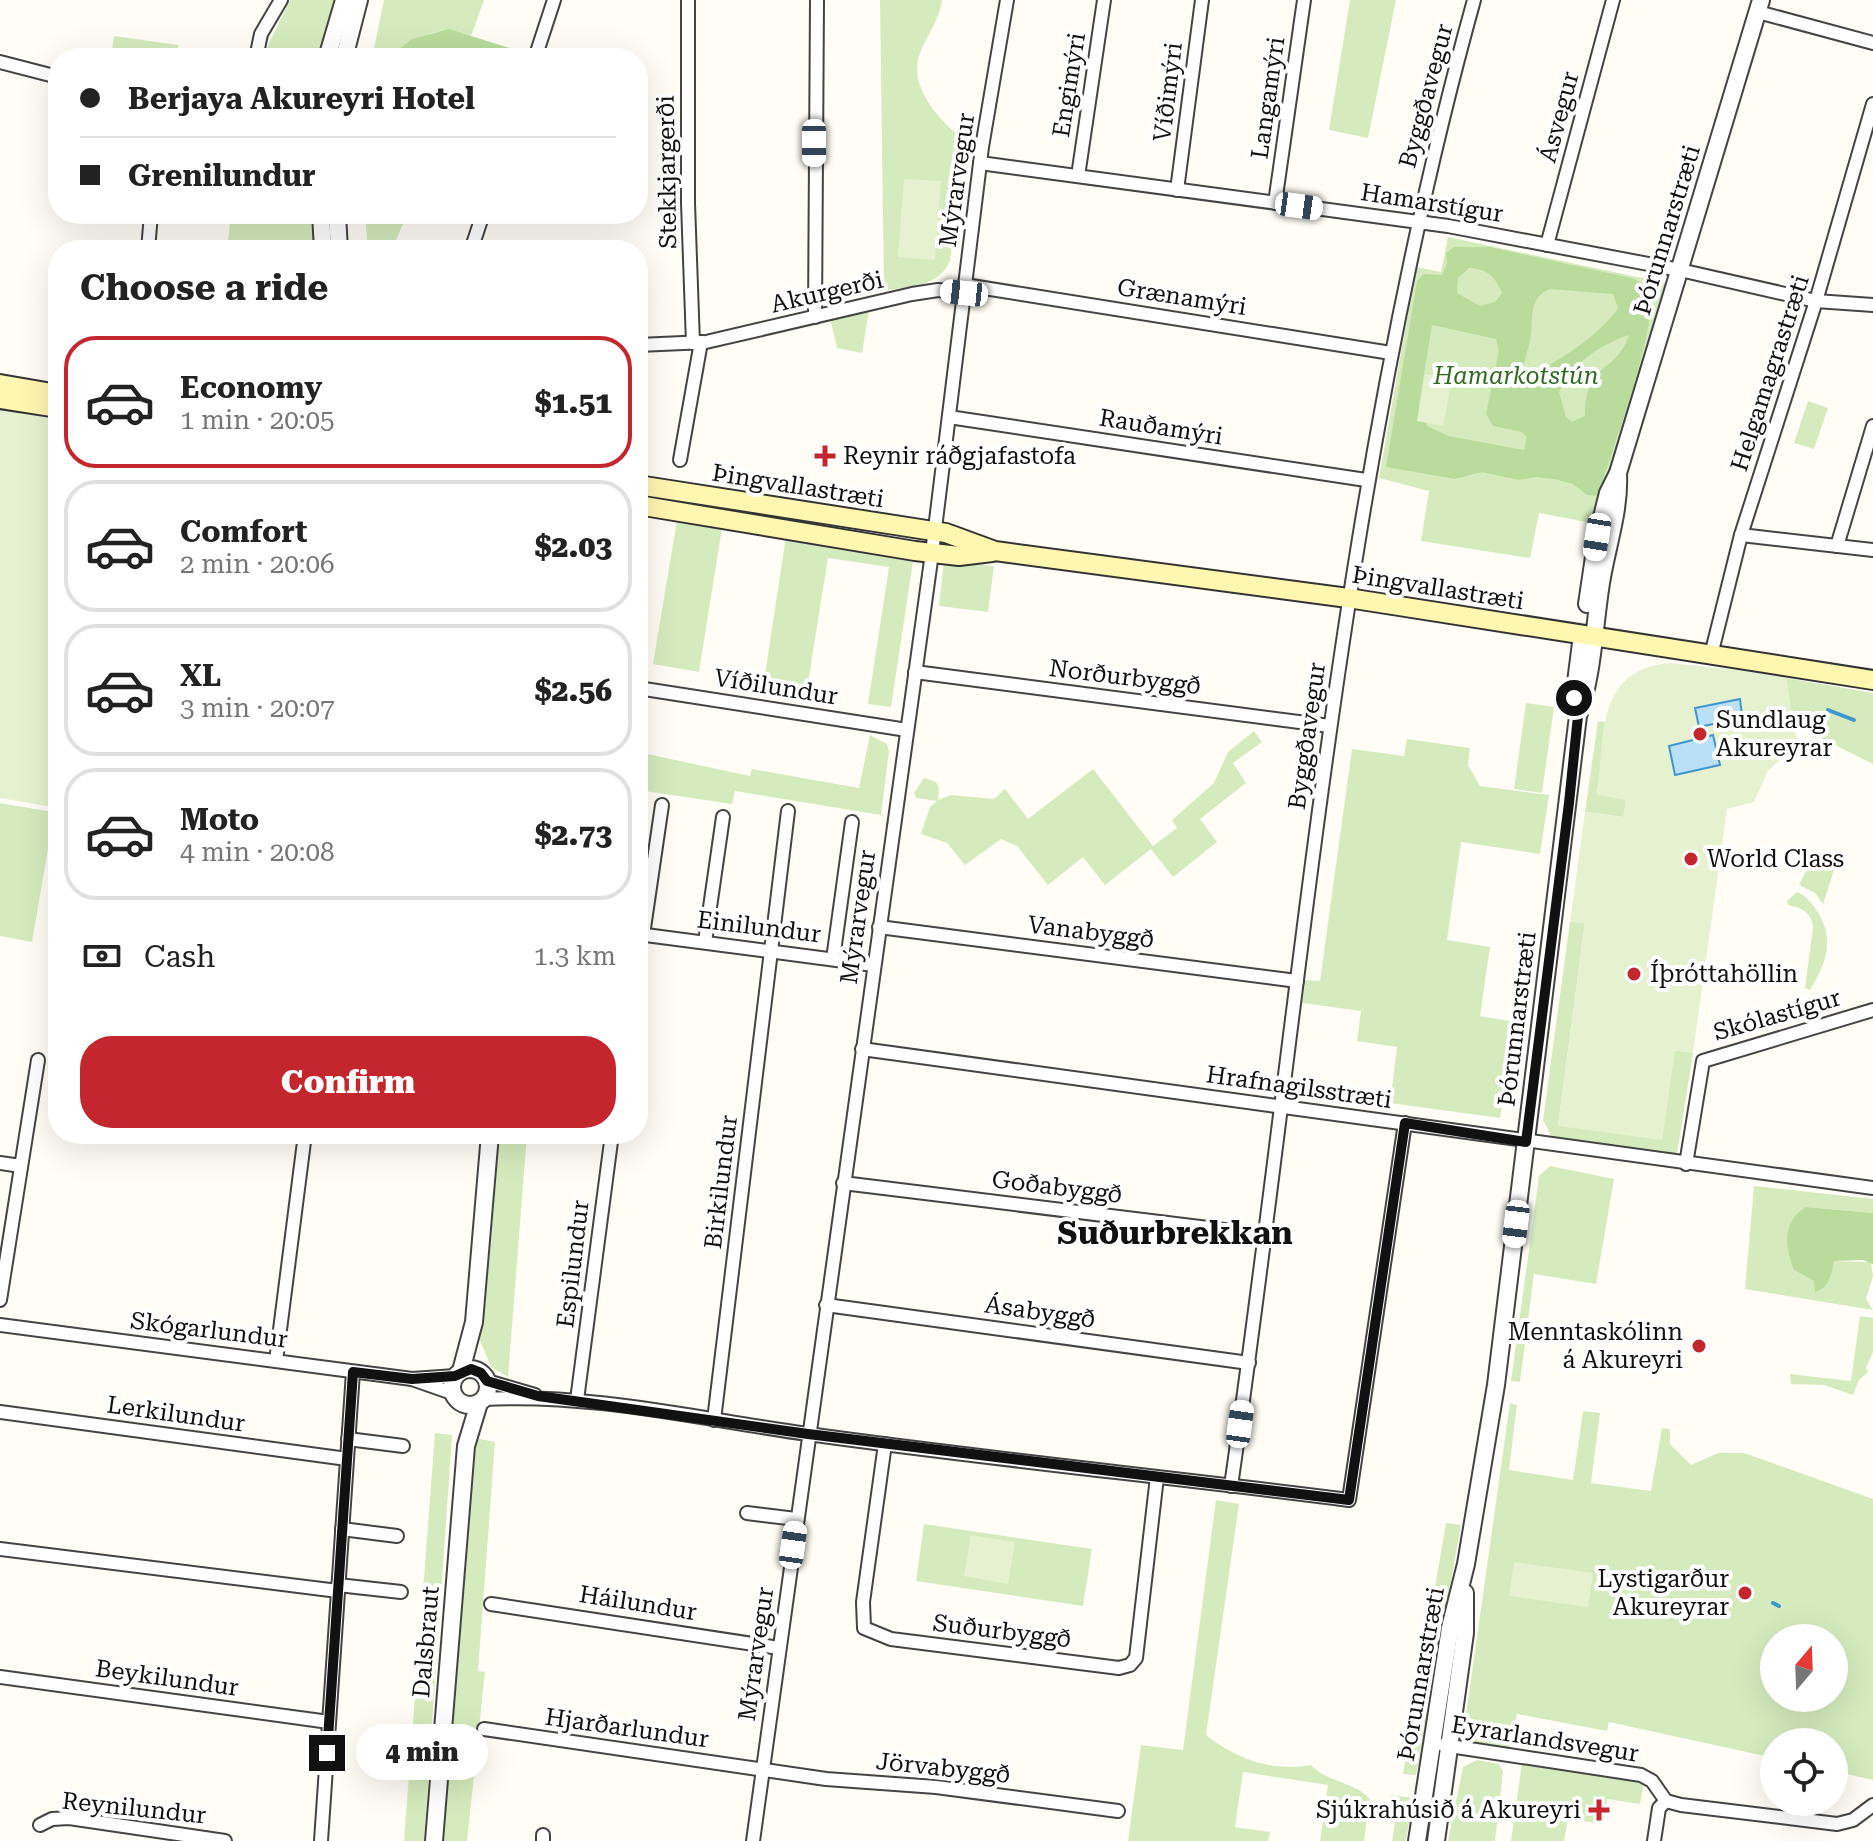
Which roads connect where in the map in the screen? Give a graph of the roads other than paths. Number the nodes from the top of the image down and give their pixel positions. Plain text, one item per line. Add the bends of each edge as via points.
1 (281, 0) edge
2 (344, 0) edge
3 (359, 0) edge
4 (554, 0) edge
5 (688, 0) edge
6 (817, 0) edge
7 (1007, 0) edge
8 (1104, 0) edge
9 (1202, 0) edge
10 (1304, 0) edge
11 (1474, 0) edge
12 (1613, 0) edge
13 (1759, 6) edge
14 (1873, 43) edge
15 (258, 48) edge
16 (330, 48) edge
17 (347, 48) edge
18 (538, 48) edge
19 (0, 62) edge
20 (48, 74) edge
21 (1873, 104) edge
22 (980, 163) junction
23 (1078, 176) junction
24 (1177, 190) junction
25 (1275, 203) junction
26 (1418, 222) junction
27 (1547, 245) junction
28 (1680, 270) junction
29 (965, 289) junction
30 (1816, 301) junction
31 (1873, 305) edge
32 (815, 317) junction
33 (697, 343) junction
34 (648, 346) edge
35 (1391, 353) junction
36 (0, 384) edge
37 (48, 392) edge
38 (0, 399) edge
39 (48, 406) edge
40 (949, 417) junction
41 (1873, 426) edge
42 (680, 460) dead end
43 (1366, 480) junction
44 (648, 487) edge
45 (648, 507) edge
46 (934, 532) junction
47 (1741, 535) junction
48 (1837, 546) junction
49 (1873, 550) edge
50 (995, 551) junction
51 (932, 553) junction
52 (1348, 598) junction
53 (1587, 636) junction
54 (1711, 655) junction
55 (915, 672) junction
56 (1873, 680) edge
57 (648, 690) edge
58 (1330, 726) junction
59 (907, 730) junction
60 (662, 805) dead end
61 (788, 811) dead end
62 (723, 817) dead end
63 (852, 822) dead end
64 (648, 885) edge
65 (879, 927) junction
66 (648, 937) edge
67 (705, 942) junction
68 (773, 950) junction
69 (833, 959) junction
70 (874, 965) junction
71 (1297, 981) junction
72 (1873, 1010) edge
73 (862, 1049) junction
74 (38, 1060) dead end
75 (1280, 1106) junction
76 (1405, 1123) junction
77 (1526, 1142) junction
78 (304, 1144) edge
79 (489, 1144) edge
80 (611, 1144) edge
81 (0, 1163) edge
82 (1686, 1164) junction
83 (21, 1166) junction
84 (843, 1183) junction
85 (1873, 1186) edge
86 (1265, 1235) junction
87 (0, 1300) edge
88 (826, 1305) junction
89 (474, 1322) junction
90 (0, 1325) edge
91 (276, 1361) junction
92 (1249, 1363) junction
93 (353, 1372) junction
94 (486, 1378) junction
95 (457, 1385) junction
96 (538, 1396) junction
97 (577, 1400) junction
98 (481, 1401) junction
99 (0, 1412) edge
100 (714, 1420) junction
101 (808, 1434) junction
102 (348, 1439) junction
103 (885, 1444) junction
104 (403, 1446) dead end
105 (466, 1446) junction
106 (347, 1459) junction
107 (1157, 1477) junction
108 (1231, 1486) junction
109 (747, 1513) dead end
110 (796, 1519) junction
111 (342, 1529) junction
112 (397, 1536) dead end
113 (0, 1549) edge
114 (1466, 1564) junction
115 (338, 1588) junction
116 (401, 1592) dead end
117 (491, 1604) dead end
118 (779, 1648) junction
119 (0, 1677) edge
120 (329, 1722) junction
121 (484, 1729) dead end
122 (1431, 1743) junction
123 (1450, 1746) junction
124 (762, 1770) junction
125 (1666, 1801) junction
126 (1873, 1805) edge
127 (1118, 1811) dead end
128 (40, 1825) dead end
129 (225, 1841) edge
130 (321, 1841) edge
131 (434, 1841) edge
132 (753, 1841) edge
133 (1417, 1841) edge
134 (1436, 1841) edge
135 (1654, 1841) edge

1 - 15 street
2 - 16 street
3 - 17 street
4 - 18 street
5 - 33 street, Stekkjargerði via 688,203
6 - 32 street
7 - 22 street, Mýrarvegur
8 - 23 street, Engimýri
9 - 24 street, Víðimýri
10 - 25 street, Langamýri
11 - 26 street, Byggðavegur
12 - 27 street, Ásvegur
13 - 14 street
13 - 28 street, Þórunnarstræti
19 - 20 street
21 - 30 street, Helgamagrastræti
22 - 23 street, Hamarstígur
22 - 29 street, Mýrarvegur
23 - 24 street, Hamarstígur
24 - 25 street, Hamarstígur
25 - 26 street, Hamarstígur
26 - 27 street, Hamarstígur
26 - 35 street, Byggðavegur
27 - 28 street, Hamarstígur
28 - 30 street, Hamarstígur
28 - 53 street, Þórunnarstræti via 1618,473 1619,501
29 - 32 street, Akurgerði via 925,292
29 - 35 street, Grænamýri
29 - 40 street, Mýrarvegur
30 - 31 street, Hamarstígur
30 - 47 street, Helgamagrastræti
32 - 33 street, Akurgerði
33 - 34 street, Akurgerði
33 - 42 street
35 - 43 street, Byggðavegur
36 - 37 main road
38 - 39 main road
40 - 43 street, Rauðamýri
40 - 46 street, Mýrarvegur
41 - 48 street
43 - 52 street, Byggðavegur
44 - 46 main road, Þingvallastræti
45 - 51 main road, Þingvallastræti
46 - 50 main road, Þingvallastræti
46 - 51 street, Mýrarvegur
47 - 48 street
47 - 54 street, Helgamagrastræti
48 - 49 street
50 - 51 main road, Þingvallastræti
50 - 52 main road, Þingvallastræti
51 - 55 street, Mýrarvegur
52 - 53 main road, Þingvallastræti
52 - 58 street, Byggðavegur
53 - 54 main road, Þingvallastræti
53 - 77 street, Þórunnarstræti via 1586,694 1578,716
54 - 56 main road, Þingvallastræti
55 - 58 street, Norðurbyggð
55 - 59 street, Mýrarvegur
57 - 59 street, Víðilundur
58 - 71 street, Byggðavegur
59 - 65 street, Mýrarvegur
60 - 64 street
61 - 68 street, Birkilundur
62 - 67 street
63 - 69 street
65 - 70 street, Mýrarvegur
65 - 71 street, Vanabyggð
66 - 67 street, Einilundur
67 - 68 street, Einilundur
68 - 69 street, Einilundur
68 - 100 street, Birkilundur
69 - 70 street, Einilundur
70 - 73 street, Mýrarvegur
71 - 75 street, Byggðavegur
72 - 82 street, Skólastígur via 1703,1061
73 - 75 street, Hrafnagilsstræti
73 - 84 street, Mýrarvegur
74 - 83 street
75 - 76 street, Hrafnagilsstræti
75 - 86 street, Byggðavegur
76 - 77 street, Hrafnagilsstræti
76 - 108 street via 1349,1500
77 - 82 street, Hrafnagilsstræti
77 - 114 street, Þórunnarstræti via 1496,1385
78 - 91 street
79 - 89 street, Dalsbraut
80 - 97 street, Espilundur
81 - 83 street
82 - 85 street, Hrafnagilsstræti
83 - 87 street
84 - 86 street, Goðabyggð
84 - 88 street, Mýrarvegur
86 - 92 street, Byggðavegur
88 - 92 street, Ásabyggð
88 - 101 street, Mýrarvegur
89 - 94 street, Dalsbraut
89 - 95 street, Dalsbraut
90 - 91 street, Skógarlundur
91 - 93 street, Skógarlundur
92 - 108 street, Byggðavegur
93 - 95 street, Skógarlundur
93 - 102 street
94 - 95 street via 476,1370
94 - 96 street
94 - 98 street, Dalsbraut
95 - 98 street via 468,1405
95 - 105 street, Dalsbraut
96 - 97 street
96 - 98 street
97 - 100 street
98 - 105 street, Dalsbraut
99 - 106 street, Lerkilundur
100 - 101 street
101 - 103 street
101 - 110 street, Mýrarvegur
102 - 104 street
102 - 106 street
103 - 107 street
103 - 107 street, Suðurbyggð via 863,1602 867,1632 1104,1666 1126,1667 1136,1658
105 - 131 street, Dalsbraut
106 - 111 street
107 - 108 street
109 - 110 street
110 - 118 street, Mýrarvegur
111 - 112 street
111 - 115 street
113 - 115 street
114 - 122 street, Þórunnarstræti
114 - 123 street, Þórunnarstræti via 1465,1633
115 - 116 street
115 - 120 street
117 - 118 street, Háilundur
118 - 124 street, Mýrarvegur
119 - 120 street, Beykilundur
120 - 130 street
121 - 124 street, Hjarðarlundur
122 - 123 street, Eyrarlandsvegur
122 - 133 street, Þórunnarstræti
123 - 125 street, Eyrarlandsvegur via 1641,1775
123 - 134 street, Þórunnarstræti
124 - 127 street, Jörvabyggð
124 - 132 street, Mýrarvegur
125 - 126 street via 1837,1824
125 - 135 street via 1659,1808
128 - 129 street, Reynilundur via 69,1818

